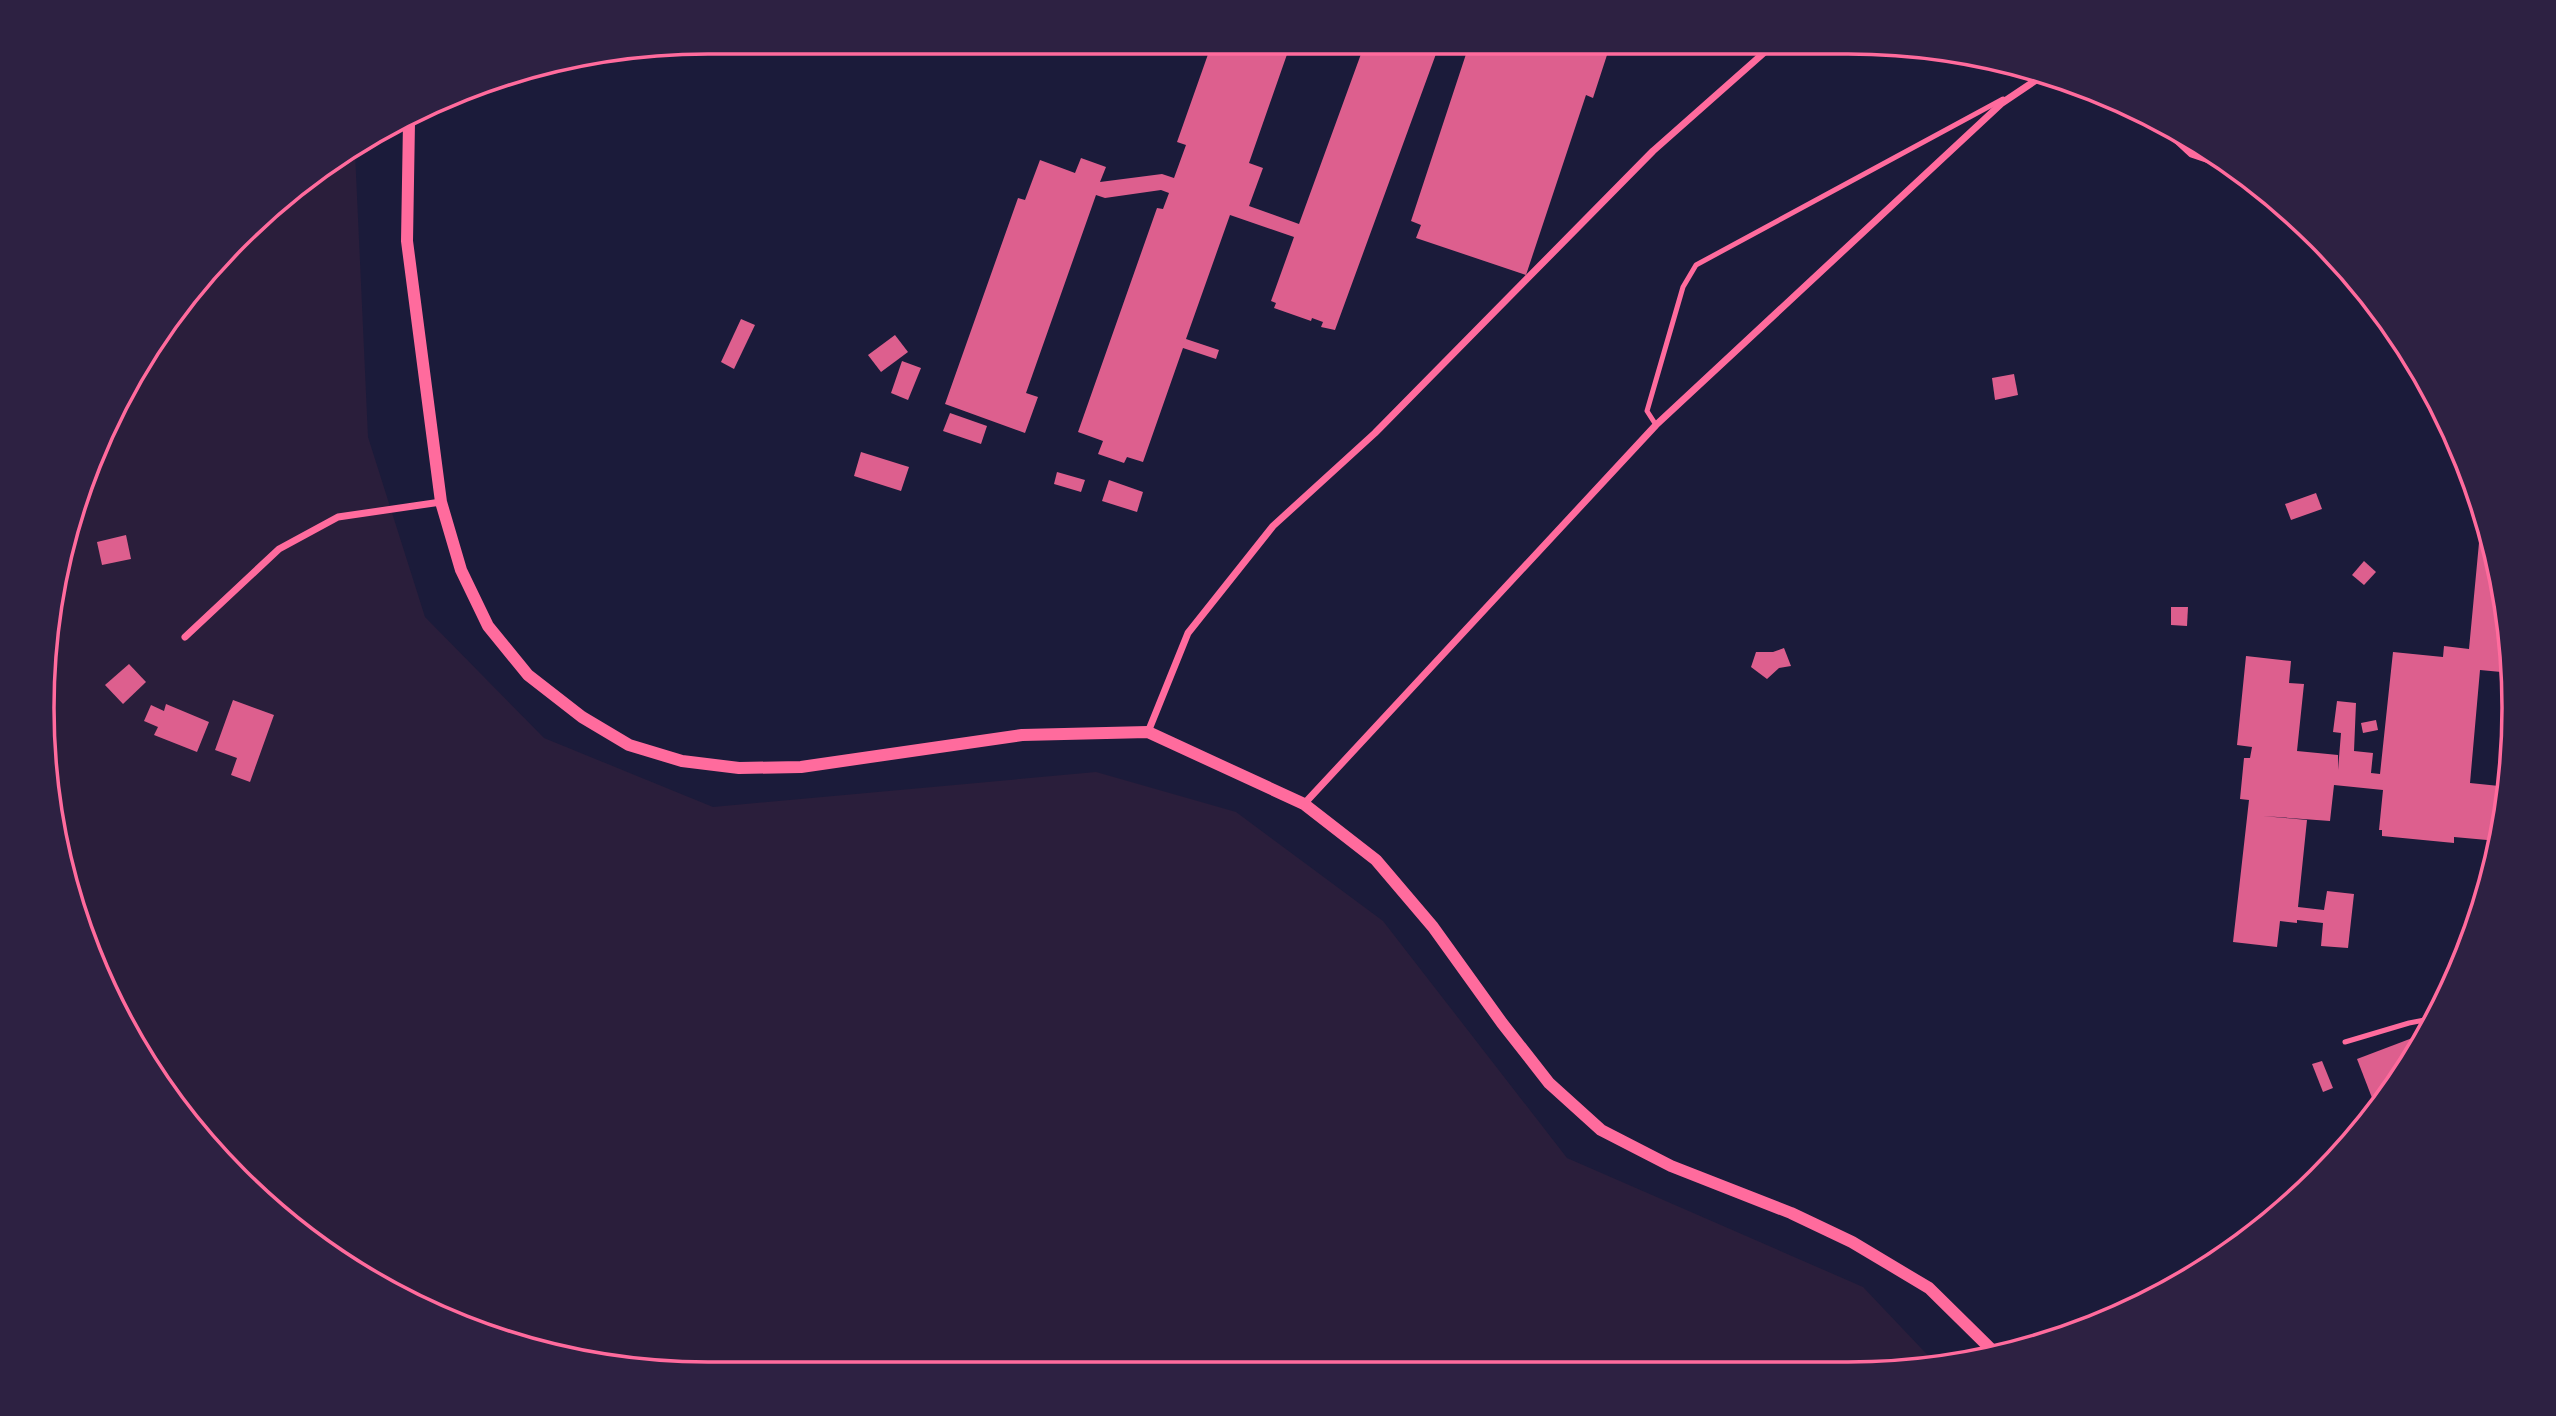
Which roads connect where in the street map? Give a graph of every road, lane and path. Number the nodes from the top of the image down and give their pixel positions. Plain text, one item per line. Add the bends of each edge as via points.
1 (1763, 54) edge
2 (2033, 82) edge
3 (2024, 88) junction
4 (410, 127) edge
5 (2181, 146) edge
6 (2203, 159) edge
7 (1656, 425) junction
8 (441, 502) junction
9 (185, 638) dead end
10 (1148, 732) junction
11 (1304, 804) junction
12 (2422, 1021) edge
13 (2345, 1042) dead end
14 (1988, 1346) edge

1 - 10 street via 1653,152 1375,433 1273,526 1188,633
2 - 3 street
3 - 7 street via 2002,103
3 - 7 lane via 1696,265 1683,287 1647,411
4 - 8 street via 407,242
5 - 6 lane
7 - 11 street
8 - 9 street via 338,517 279,549
8 - 10 street via 461,570 488,626 528,675 582,717 629,745 682,761 739,768 801,767 1022,735
10 - 11 street
11 - 14 street via 1376,860 1433,927 1549,1083 1601,1130 1671,1166 1852,1242 1929,1287
12 - 13 lane

